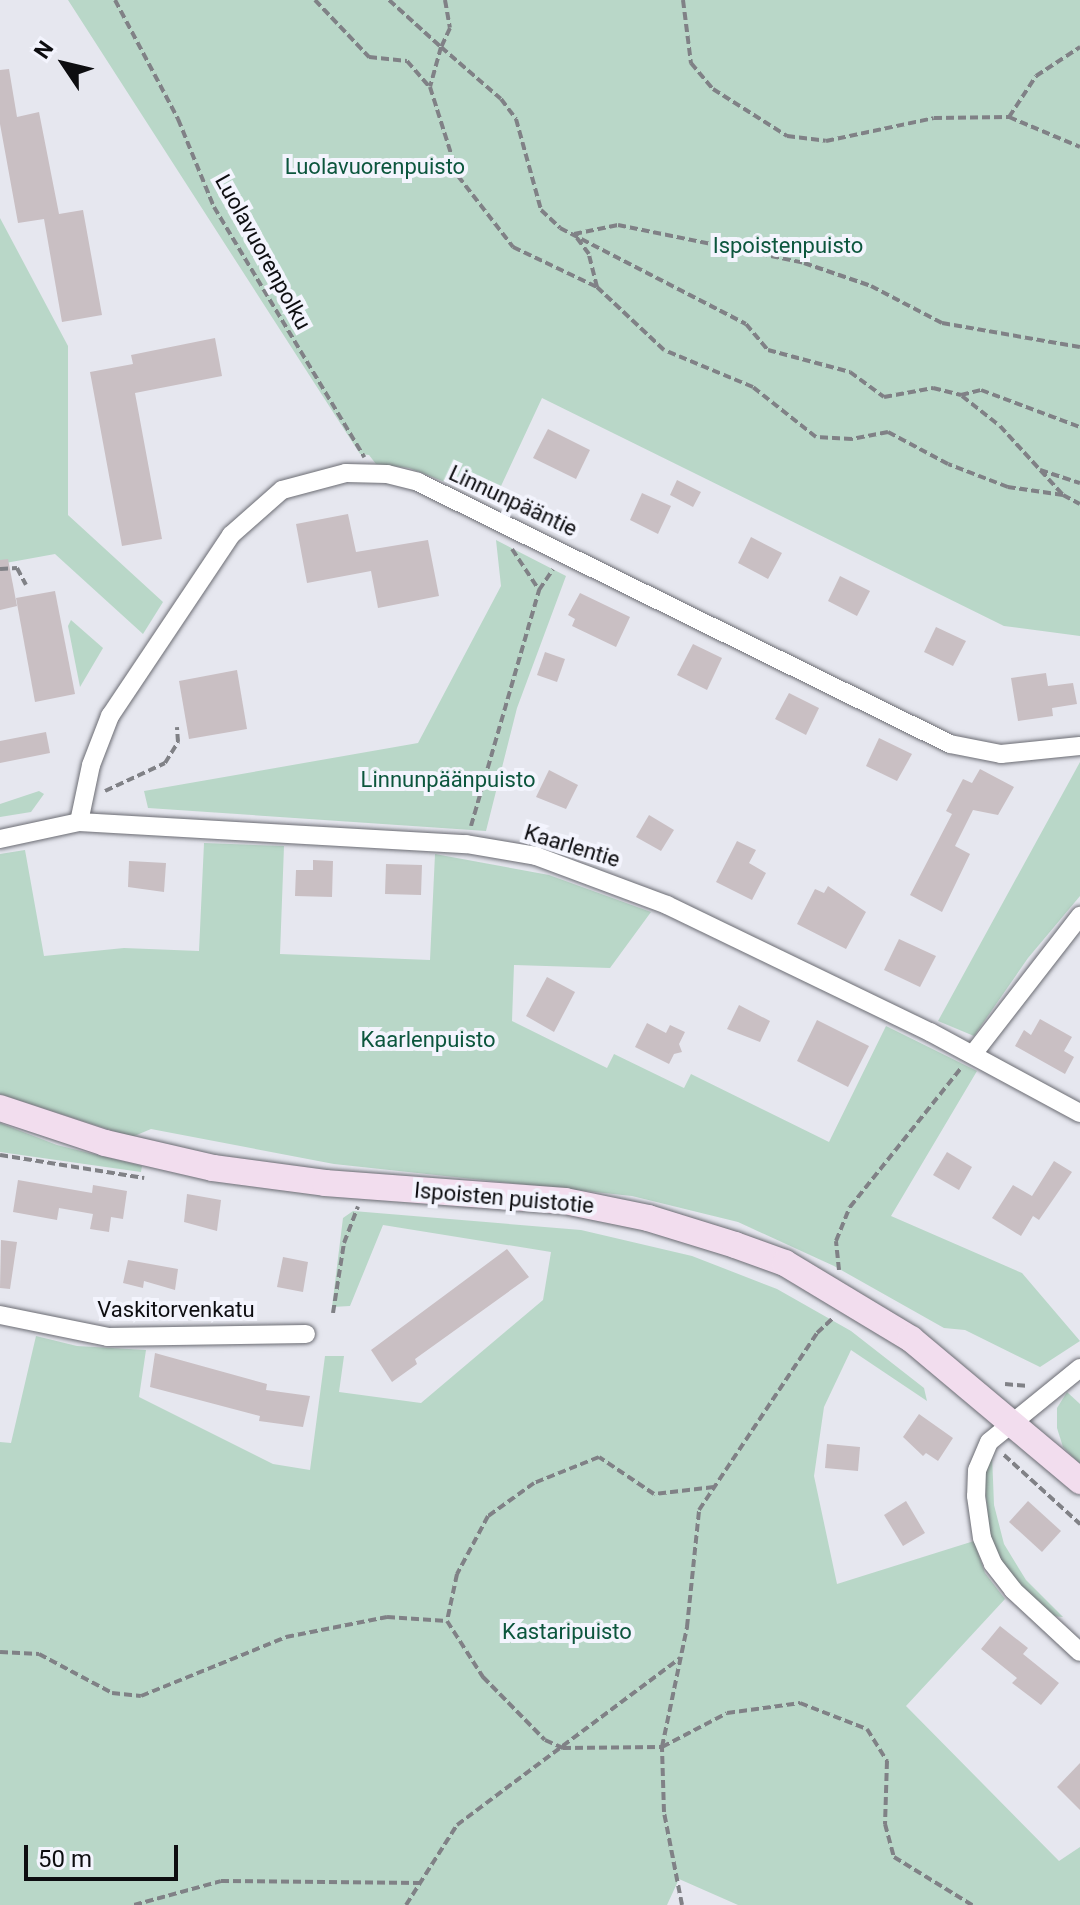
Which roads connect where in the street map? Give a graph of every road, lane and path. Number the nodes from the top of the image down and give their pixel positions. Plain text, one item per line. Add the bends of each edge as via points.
1 (115, 0) edge
2 (315, 0) edge
3 (389, 0) edge
4 (445, 0) edge
5 (683, 0) edge
6 (441, 47) junction
7 (1080, 47) edge
8 (430, 87) junction
9 (1009, 117) junction
10 (1080, 147) edge
11 (574, 234) junction
12 (597, 287) junction
13 (1080, 347) edge
14 (961, 395) junction
15 (1080, 427) edge
16 (1038, 470) junction
17 (365, 472) junction
18 (1080, 483) edge
19 (1063, 495) junction
20 (1080, 504) edge
21 (505, 537) dead end
22 (564, 552) junction
23 (0, 569) edge
24 (26, 585) dead end
25 (539, 590) junction
26 (177, 727) dead end
27 (1080, 746) edge
28 (105, 791) dead end
29 (79, 822) junction
30 (0, 839) edge
31 (466, 844) junction
32 (1080, 916) edge
33 (973, 1054) junction
34 (0, 1108) edge
35 (1080, 1113) edge
36 (0, 1155) edge
37 (160, 1180) dead end
38 (349, 1205) dead end
39 (358, 1206) junction
40 (373, 1207) dead end
41 (823, 1308) dead end
42 (844, 1312) junction
43 (333, 1313) dead end
44 (0, 1315) edge
45 (306, 1334) dead end
46 (1080, 1368) edge
47 (1014, 1421) junction
48 (1001, 1452) dead end
49 (1080, 1481) edge
50 (714, 1487) junction
51 (1080, 1524) edge
52 (447, 1621) junction
53 (0, 1652) edge
54 (1080, 1652) edge
55 (681, 1658) junction
56 (662, 1747) junction
57 (563, 1748) junction
58 (421, 1883) junction
59 (134, 1905) edge
60 (406, 1905) edge
61 (682, 1905) edge
62 (972, 1905) edge

1 - 17 path, Luolavuorenpolku via 178,119 214,207 358,442
2 - 8 path via 369,57 407,61
3 - 6 path
4 - 6 path via 450,28
5 - 9 path via 691,63 713,89 787,136 826,141 934,118
6 - 8 path
6 - 11 path via 501,99 516,119 541,210
7 - 9 path via 1036,76
8 - 12 path via 458,176 513,247
9 - 10 path
11 - 12 path via 589,254
11 - 13 path via 618,225 804,263 871,286 942,323
11 - 14 path via 746,324 768,350 850,372 884,397 933,388
12 - 19 path via 664,350 753,387 816,437 852,439 888,432 948,464 1008,487
14 - 15 path via 981,390
14 - 16 path via 1000,426
16 - 18 path
16 - 19 path
17 - 22 street, Linnunpääntie via 418,482
17 - 29 street, Linnunpääntie via 323,475 282,490 231,535 110,716 91,765
19 - 20 path
21 - 25 path
22 - 25 path
22 - 27 street, Linnunpääntie via 950,744 1001,754
23 - 24 path via 17,568
25 - 31 path
26 - 28 path via 178,742 165,763
29 - 30 street, Kaarlentie
29 - 31 street, Kaarlentie
31 - 33 street, Kaarlentie via 536,856 613,882
32 - 33 street
33 - 35 street, Kaarlentie
33 - 42 path via 850,1207 836,1241
34 - 42 main road, Ispoisten puistotie via 105,1143 213,1168 325,1183 528,1196 620,1211 785,1263
36 - 37 path
38 - 39 path
39 - 40 path
39 - 43 path via 344,1243
41 - 42 path
42 - 47 main road, Ispoisten puistotie via 911,1339
42 - 50 path via 817,1333
44 - 45 street, Vaskitorvenkatu via 108,1337
46 - 47 street
47 - 49 main road, Ispoisten puistotie
47 - 54 street via 981,1456 976,1496 982,1538 1013,1590
48 - 51 path
50 - 52 path via 654,1494 599,1457 534,1483 488,1516 457,1574
50 - 55 path via 699,1510
52 - 53 path via 387,1617 286,1637 141,1696 112,1693 39,1654
52 - 57 path via 483,1677 545,1740
55 - 56 path
55 - 57 path
56 - 57 path
56 - 61 path via 664,1812
56 - 62 path via 727,1713 800,1703 867,1729 887,1761 885,1824 894,1857
57 - 58 path via 457,1825
58 - 59 path via 221,1881
58 - 60 path

